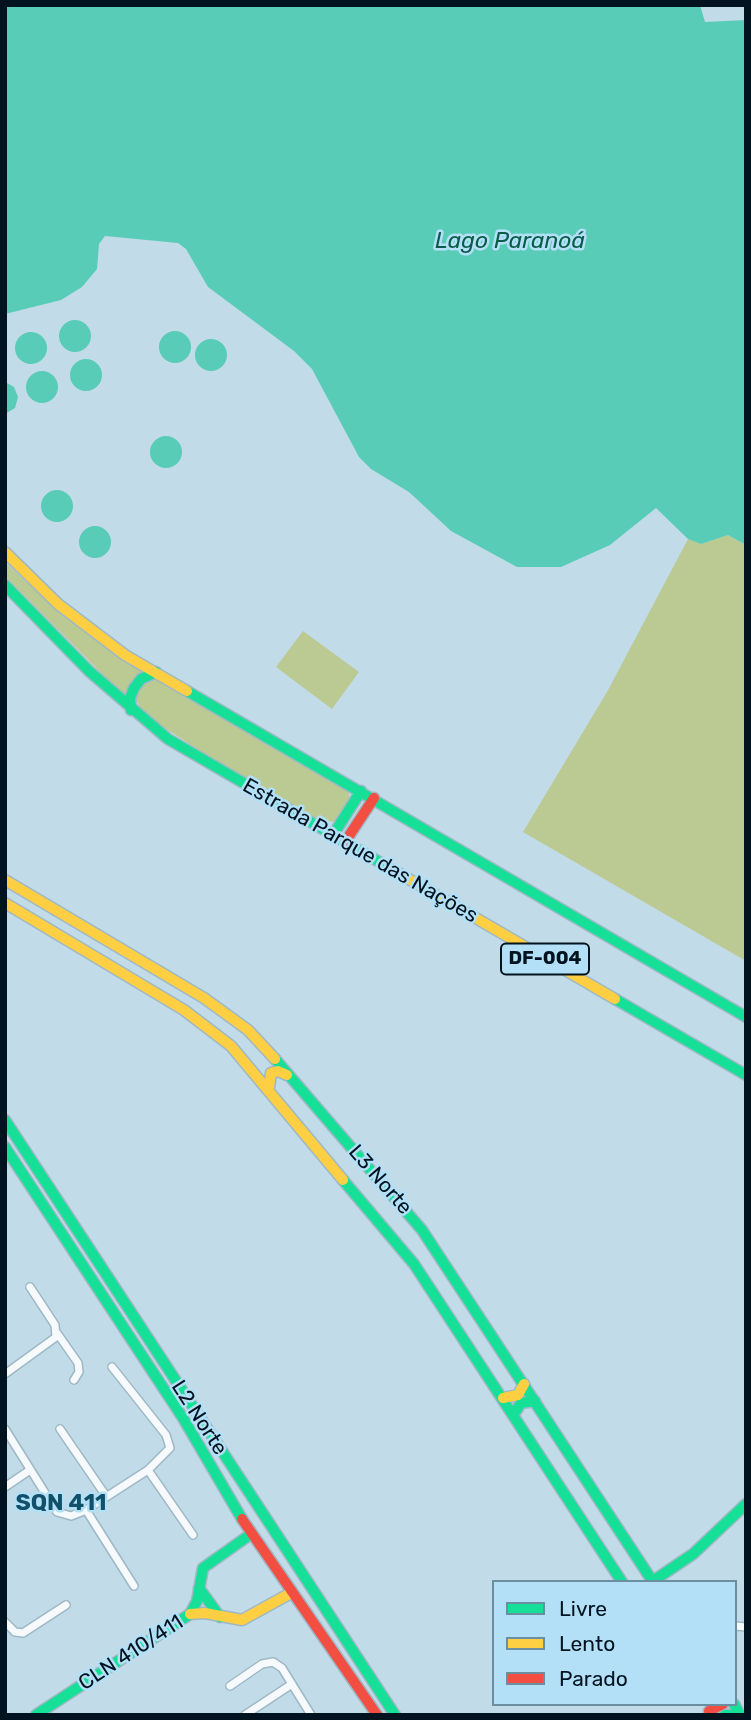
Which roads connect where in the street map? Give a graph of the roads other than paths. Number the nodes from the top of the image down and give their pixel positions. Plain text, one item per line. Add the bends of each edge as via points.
1 (5, 552) edge
2 (5, 585) edge
3 (156, 673) junction
4 (131, 710) junction
5 (361, 791) junction
6 (374, 799) junction
7 (333, 835) junction
8 (345, 842) junction
9 (5, 880) edge
10 (5, 903) edge
11 (746, 1017) edge
12 (746, 1075) edge
13 (291, 1077) junction
14 (270, 1091) junction
15 (5, 1120) edge
16 (5, 1147) edge
17 (109, 1282) junction
18 (96, 1284) junction
19 (30, 1287) dead end
20 (57, 1332) junction
21 (112, 1367) dead end
22 (5, 1374) edge
23 (74, 1380) dead end
24 (524, 1384) junction
25 (503, 1398) junction
26 (535, 1401) junction
27 (514, 1414) junction
28 (5, 1429) edge
29 (60, 1429) dead end
30 (30, 1470) junction
31 (148, 1470) junction
32 (242, 1485) junction
33 (5, 1487) edge
34 (225, 1494) junction
35 (106, 1496) junction
36 (746, 1504) edge
37 (86, 1510) junction
38 (251, 1534) junction
39 (193, 1535) dead end
40 (621, 1580) edge
41 (652, 1580) edge
42 (655, 1580) edge
43 (134, 1586) dead end
44 (199, 1588) junction
45 (291, 1593) junction
46 (66, 1605) dead end
47 (190, 1614) junction
48 (220, 1617) junction
49 (335, 1621) junction
50 (5, 1622) edge
51 (317, 1632) junction
52 (292, 1684) junction
53 (230, 1686) dead end
54 (36, 1715) edge
55 (245, 1715) edge
56 (311, 1715) edge
57 (377, 1715) edge
58 (395, 1715) edge
59 (725, 1715) edge
60 (735, 1715) edge

1 - 3 main road, DF-004 via 81,623
2 - 4 main road, Estrada Parque das Nações / DF-004
3 - 4 main road via 134,688
3 - 5 main road, DF-004
4 - 7 main road, Estrada Parque das Nações / DF-004 via 168,739
5 - 6 main road, DF-004
5 - 7 main road
6 - 8 main road
6 - 11 main road, DF-004
7 - 8 main road, Estrada Parque das Nações / DF-004
8 - 12 main road, Estrada Parque das Nações / DF-004
9 - 13 main road, L3 Norte via 226,1012 257,1038
10 - 14 main road, L3 Norte via 200,1020 231,1046
13 - 14 main road via 271,1073
13 - 24 main road, L3 Norte via 422,1230
14 - 25 main road, L3 Norte via 414,1264
15 - 17 main road, L2 Norte
16 - 18 main road, L2 Norte
17 - 18 main road
17 - 32 main road, L2 Norte
18 - 34 main road, L2 Norte via 190,1430
19 - 20 street
20 - 22 street via 54,1342
20 - 23 street via 78,1363
21 - 31 street via 170,1443 168,1454
24 - 25 main road via 515,1397
24 - 26 main road, L3 Norte
25 - 27 main road, L3 Norte
26 - 27 main road via 521,1403
26 - 41 main road, L3 Norte
27 - 40 main road, L3 Norte
28 - 30 street
29 - 35 street
30 - 33 street
30 - 37 street via 60,1515
31 - 35 street
31 - 39 street
32 - 34 main road
32 - 49 main road, L2 Norte
34 - 38 main road, L2 Norte
35 - 37 street
36 - 42 main road via 694,1555
37 - 43 street
38 - 44 main road via 202,1568
38 - 45 main road, L2 Norte
44 - 47 main road
44 - 48 main road
45 - 48 main road via 247,1619
45 - 51 main road, L2 Norte
46 - 50 street via 23,1633
47 - 48 main road
47 - 54 main road, CLN 410/411
49 - 51 main road
49 - 58 main road, L2 Norte
51 - 57 main road, L2 Norte
52 - 53 street via 273,1662 262,1664
52 - 55 street
52 - 56 street
59 - 60 main road

